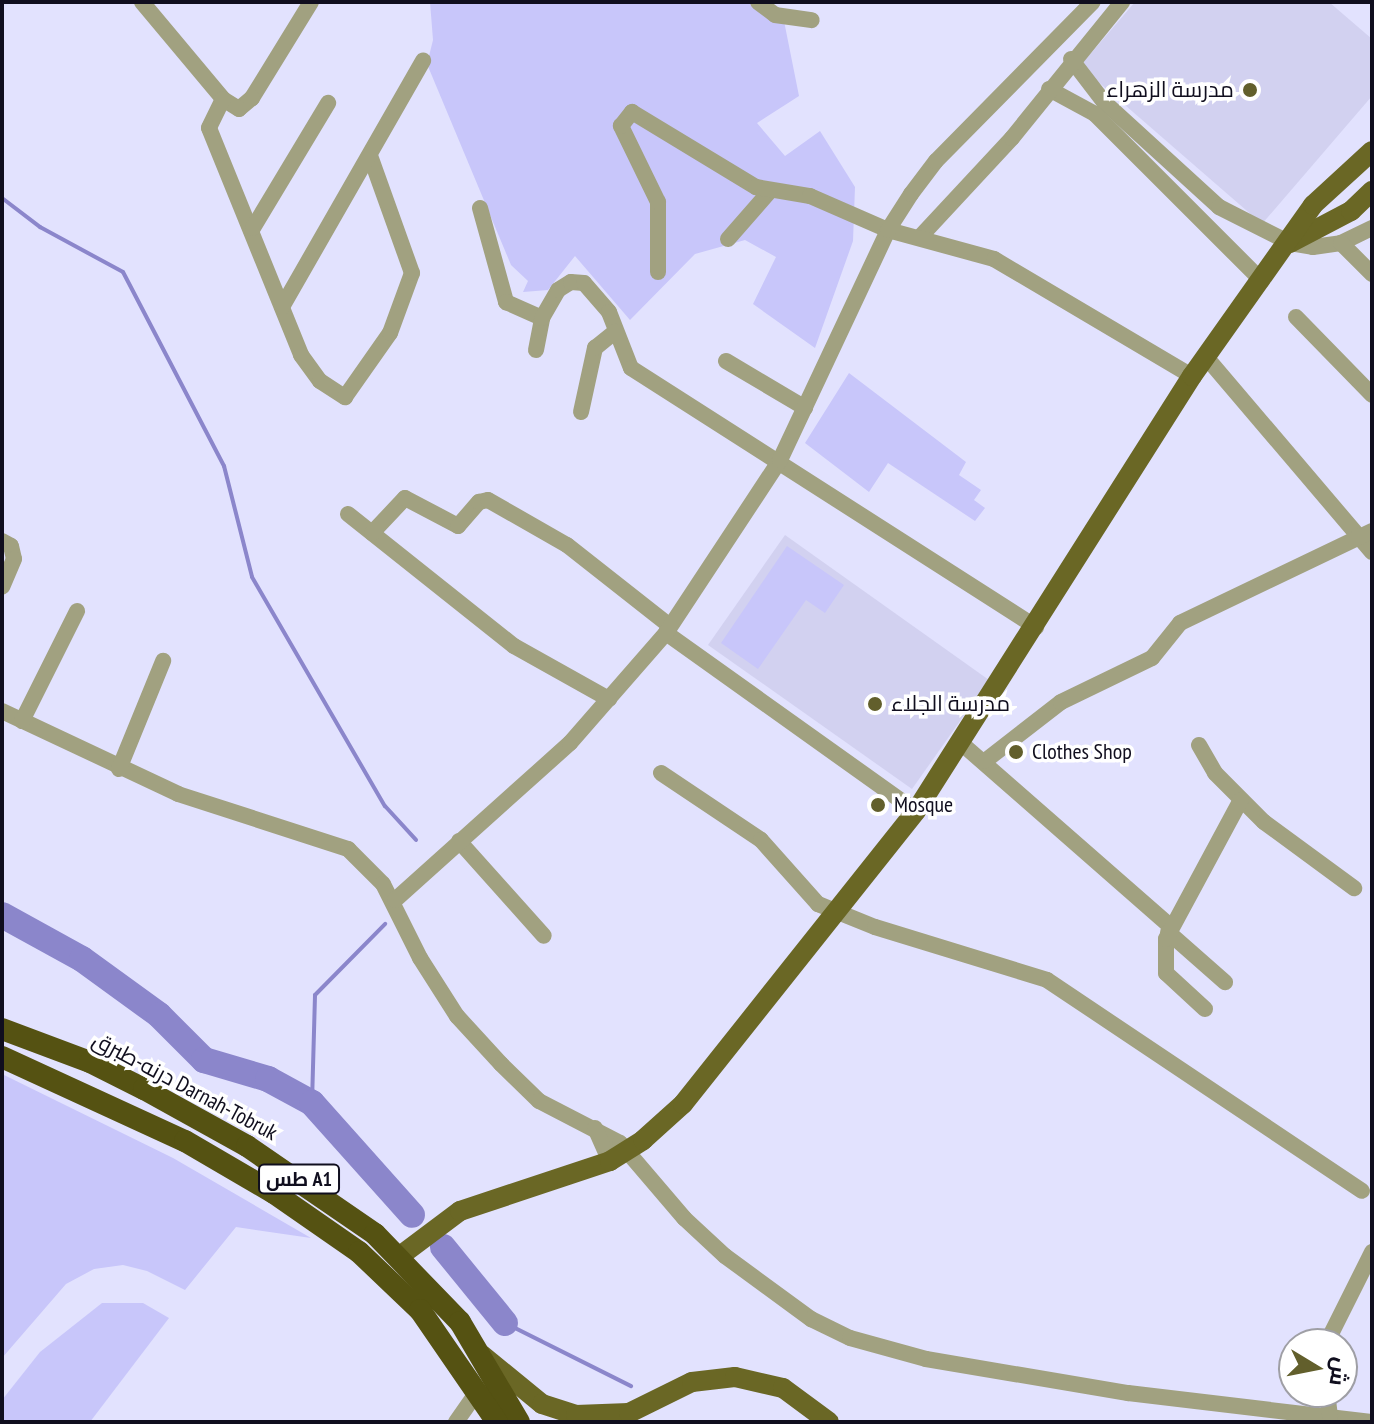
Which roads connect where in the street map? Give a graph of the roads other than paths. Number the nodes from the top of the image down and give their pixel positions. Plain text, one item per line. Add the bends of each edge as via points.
1 (142, 2) edge
2 (167, 2) edge
3 (311, 2) edge
4 (758, 2) edge
5 (1093, 2) edge
6 (1122, 2) edge
7 (157, 17) junction
8 (812, 20) dead end
9 (1071, 59) junction
10 (423, 61) dead end
11 (1049, 89) junction
12 (223, 99) junction
13 (328, 103) dead end
14 (1372, 151) edge
15 (370, 156) junction
16 (770, 191) junction
17 (1372, 191) edge
18 (480, 208) dead end
19 (253, 228) junction
20 (1372, 228) edge
21 (888, 230) junction
22 (920, 237) junction
23 (728, 239) dead end
24 (1290, 243) junction
25 (1341, 243) junction
26 (658, 272) dead end
27 (1372, 274) edge
28 (1262, 281) junction
29 (282, 307) junction
30 (1296, 317) dead end
31 (542, 318) junction
32 (615, 332) junction
33 (536, 350) dead end
34 (1206, 357) junction
35 (726, 361) dead end
36 (1192, 376) junction
37 (1372, 395) edge
38 (805, 408) junction
39 (581, 412) dead end
40 (780, 460) junction
41 (348, 514) dead end
42 (372, 533) junction
43 (1366, 534) edge
44 (2, 541) edge
45 (1372, 552) edge
46 (2, 587) edge
47 (77, 611) dead end
48 (1036, 627) junction
49 (668, 629) junction
50 (163, 661) dead end
51 (609, 699) junction
52 (2, 711) edge
53 (22, 721) junction
54 (961, 743) junction
55 (1199, 745) dead end
56 (985, 761) junction
57 (119, 769) junction
58 (661, 773) dead end
59 (1241, 800) junction
60 (916, 811) junction
61 (459, 841) junction
62 (1354, 888) dead end
63 (395, 900) junction
64 (834, 909) junction
65 (1169, 929) junction
66 (544, 936) dead end
67 (1225, 982) dead end
68 (1205, 1009) dead end
69 (2, 1029) edge
70 (2, 1057) edge
71 (619, 1156) junction
72 (1362, 1191) dead end
73 (1372, 1252) edge
74 (400, 1256) junction
75 (1334, 1328) edge
76 (482, 1354) junction
77 (478, 1390) junction
78 (1329, 1408) edge
79 (1330, 1417) junction
80 (456, 1422) edge
81 (497, 1422) edge
82 (519, 1422) edge
83 (648, 1422) edge
84 (813, 1422) edge
85 (829, 1422) edge
86 (1371, 1422) edge

1 - 7 street
2 - 7 street
3 - 12 street via 245,106 239,109
4 - 8 street via 775,15
5 - 21 street via 936,161
6 - 9 street
7 - 12 street
9 - 11 street
9 - 24 street via 1104,102 1204,196
10 - 15 street
11 - 22 street via 1012,138
11 - 28 street via 1095,114
12 - 19 street via 211,118 209,134
13 - 19 street
14 - 24 main road via 1313,205
15 - 29 street
15 - 29 street via 412,273 390,333 349,396 331,390 310,369
16 - 21 street via 810,196
16 - 23 street
16 - 26 street via 751,185 646,116 628,114 622,131 659,209
17 - 24 main road via 1351,211
18 - 31 street via 506,302
19 - 29 street
20 - 25 street
21 - 22 street
21 - 38 street
22 - 36 street via 994,259
24 - 25 street
24 - 28 main road
25 - 27 street
28 - 34 main road
30 - 37 street
31 - 32 street via 562,287 577,281 603,302
31 - 33 street
32 - 39 street via 595,348
32 - 40 street via 631,368
34 - 36 main road
34 - 43 street
35 - 38 street
36 - 48 main road
38 - 40 street
40 - 48 street
40 - 49 street
41 - 42 street
42 - 49 street via 405,498 458,526 481,500 488,500 567,545
42 - 51 street via 514,646
43 - 45 street
43 - 56 street via 1180,623 1152,658 1061,702
44 - 46 street via 11,546 14,559
47 - 53 street
48 - 54 main road
49 - 51 street
49 - 60 street
50 - 57 street
51 - 61 street via 570,743
52 - 53 street
53 - 57 street
54 - 56 street
54 - 60 main road
55 - 59 street via 1215,773
56 - 65 street
57 - 63 street via 190,798 334,842 360,859
58 - 64 street via 753,834 811,898
59 - 62 street via 1271,829
59 - 65 street
60 - 64 main road
61 - 63 street
61 - 66 street
63 - 71 street via 420,958 482,1044 539,1101 595,1128
64 - 71 main road via 683,1104
64 - 72 street via 875,927 1047,980
65 - 67 street
65 - 68 street via 1166,973
69 - 74 highway, درنه-طبرق Darnah-Tobruk / طس A1 via 90,1062 247,1146 342,1209
70 - 77 highway, طس A1 via 158,1127 317,1222 404,1292
71 - 74 main road via 460,1211
71 - 79 street via 725,1256 793,1308 850,1338 926,1359 1051,1381
73 - 75 street
74 - 76 highway, درنه-طبرق Darnah-Tobruk / طس A1
76 - 82 highway, درنه-طبرق Darnah-Tobruk / طس A1
76 - 85 main road via 526,1393 558,1412 593,1417 629,1413 692,1382 735,1377 783,1388
77 - 80 street
77 - 81 highway, طس A1
78 - 79 street
79 - 86 street
83 - 84 main road via 678,1397 731,1385 775,1396

